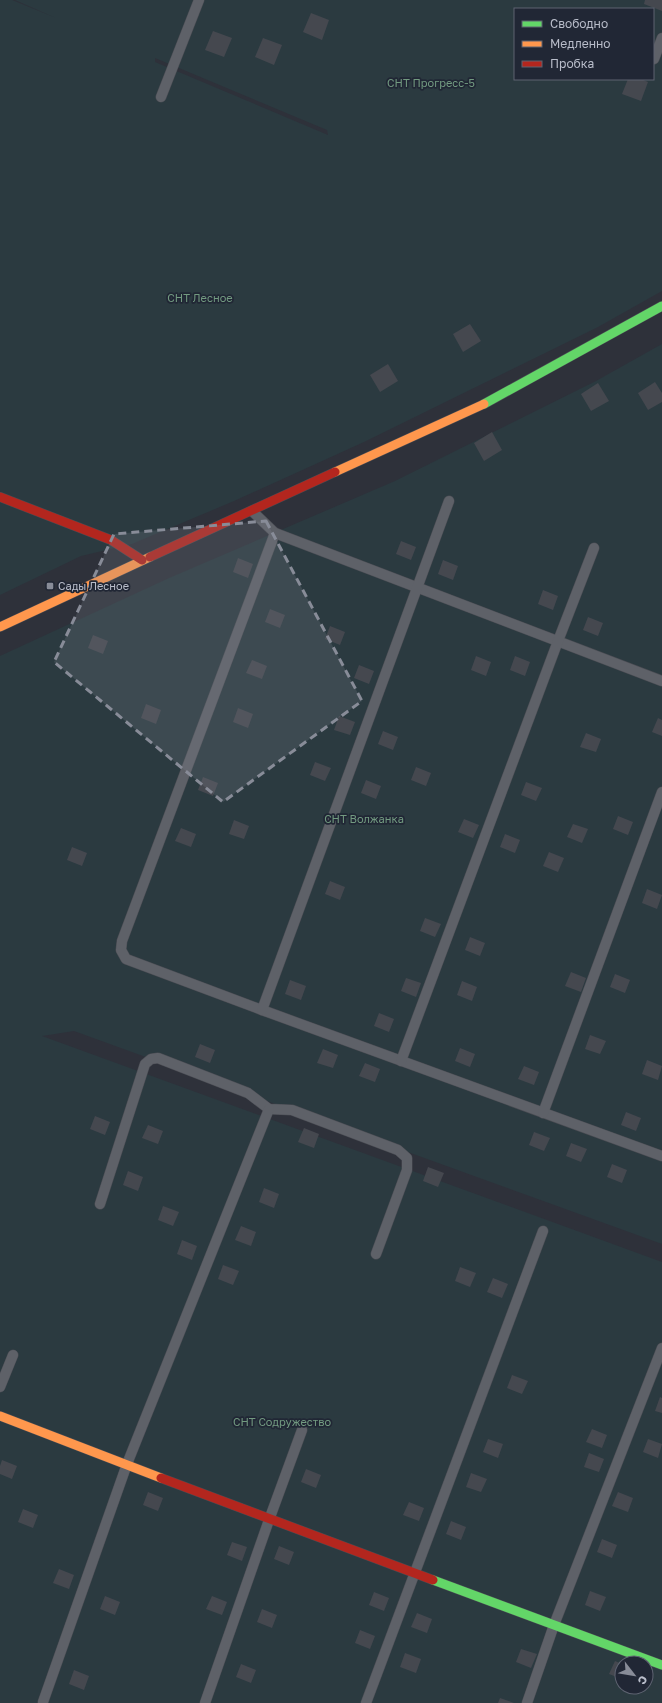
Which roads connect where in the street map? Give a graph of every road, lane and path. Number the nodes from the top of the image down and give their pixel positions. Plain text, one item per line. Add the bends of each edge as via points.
1 (199, 0) edge
2 (662, 38) edge
3 (654, 58) dead end
4 (161, 97) dead end
5 (662, 306) edge
6 (0, 497) edge
7 (449, 501) dead end
8 (252, 511) junction
9 (274, 534) junction
10 (594, 548) dead end
11 (142, 560) junction
12 (417, 588) junction
13 (0, 627) edge
14 (558, 641) junction
15 (662, 681) edge
16 (662, 792) edge
17 (262, 1010) junction
18 (401, 1061) junction
19 (269, 1108) junction
20 (543, 1113) junction
21 (662, 1156) edge
22 (100, 1204) dead end
23 (543, 1232) dead end
24 (376, 1254) dead end
25 (662, 1348) edge
26 (13, 1354) dead end
27 (0, 1387) edge
28 (0, 1416) edge
29 (302, 1430) dead end
30 (127, 1464) junction
31 (269, 1520) junction
32 (415, 1573) junction
33 (554, 1625) junction
34 (662, 1665) edge
35 (43, 1702) edge
36 (205, 1703) edge
37 (366, 1703) edge
38 (527, 1703) edge

1 - 4 lane
2 - 3 lane
5 - 8 street via 470,411
6 - 11 street via 111,540
7 - 12 lane
8 - 9 lane
8 - 11 street
9 - 12 lane
9 - 17 lane via 121,950 126,959
10 - 14 lane
11 - 13 street
12 - 14 lane
12 - 17 lane
14 - 15 lane
14 - 18 lane
16 - 20 lane
17 - 18 lane
18 - 20 lane
19 - 22 lane via 248,1093 158,1058 151,1059 145,1064
19 - 24 lane via 292,1110 398,1150 407,1158 407,1170
19 - 30 lane
20 - 21 lane
23 - 32 lane
25 - 33 lane
26 - 27 lane
28 - 30 street
29 - 31 lane
30 - 31 street
30 - 35 lane
31 - 32 street
31 - 36 lane
32 - 33 street
32 - 37 lane
33 - 34 street
33 - 38 lane

